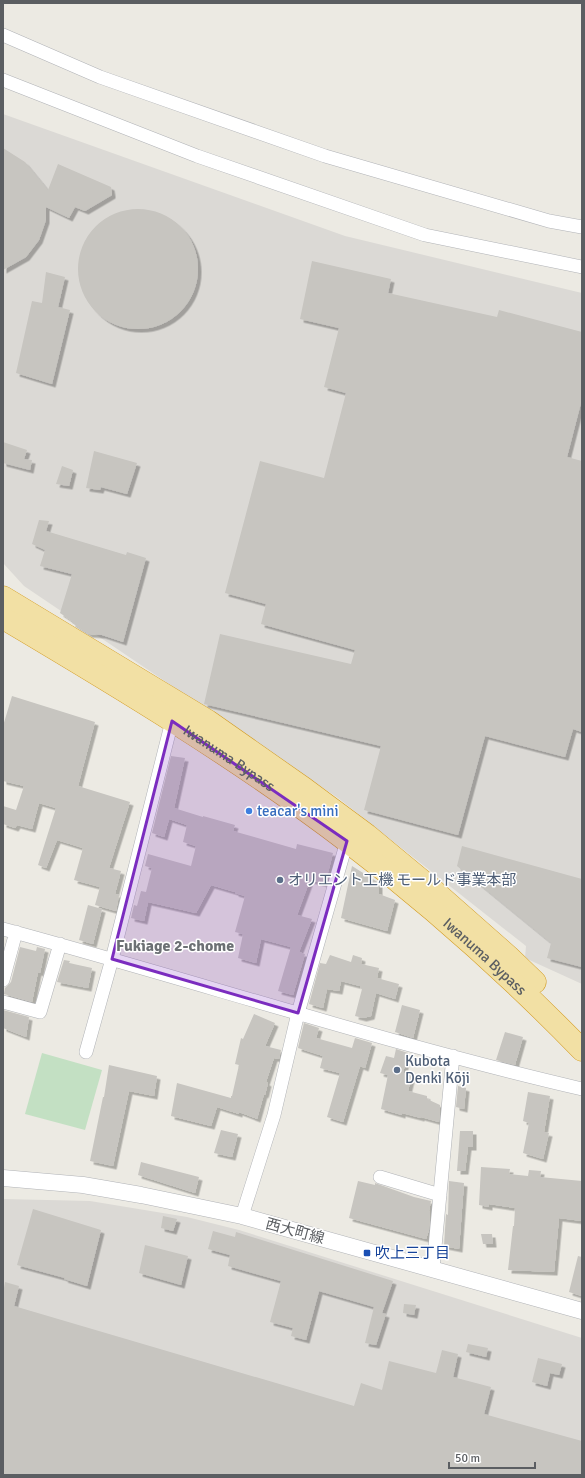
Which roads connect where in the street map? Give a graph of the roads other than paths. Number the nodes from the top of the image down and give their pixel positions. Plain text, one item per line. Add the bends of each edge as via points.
1 (3, 35) edge
2 (3, 80) edge
3 (582, 227) edge
4 (582, 267) edge
5 (3, 597) edge
6 (4, 621) edge
7 (172, 721) junction
8 (347, 841) junction
9 (3, 929) edge
10 (16, 932) junction
11 (60, 944) junction
12 (112, 959) junction
13 (3, 980) edge
14 (3, 1002) edge
15 (298, 1013) junction
16 (582, 1028) edge
17 (582, 1050) edge
18 (86, 1052) dead end
19 (453, 1056) junction
20 (582, 1089) edge
21 (380, 1177) dead end
22 (3, 1178) edge
23 (440, 1195) junction
24 (242, 1216) junction
25 (433, 1268) junction
26 (582, 1310) edge

1 - 3 street via 100,77 325,156 550,221
2 - 4 street via 197,156 425,235
5 - 16 highway, Iwanuma Bypass via 208,721 367,835 508,956
6 - 7 highway, Iwanuma Bypass via 64,654
7 - 8 highway, Iwanuma Bypass via 256,776
7 - 12 street
8 - 15 street
8 - 17 highway, Iwanuma Bypass via 450,925 525,992
9 - 10 street
10 - 11 street
10 - 13 street
11 - 12 street
11 - 14 street via 40,1012
12 - 15 street
12 - 18 street
15 - 19 street
15 - 24 street via 274,1115
19 - 20 street
19 - 23 street
21 - 23 street
22 - 24 street, 西大町線 via 141,1195
23 - 25 street
24 - 25 street, 西大町線
25 - 26 street, 西大町線

